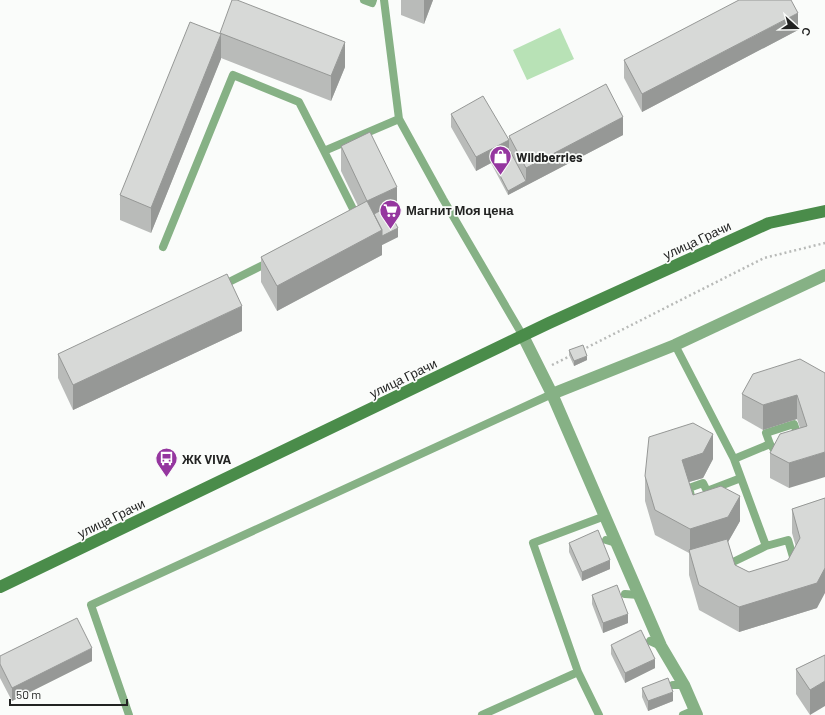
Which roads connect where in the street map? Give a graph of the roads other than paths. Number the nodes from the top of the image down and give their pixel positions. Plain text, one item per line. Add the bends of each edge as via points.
1 (364, 0) edge
2 (373, 0) edge
3 (384, 0) edge
4 (399, 119) junction
5 (324, 151) junction
6 (825, 211) edge
7 (351, 223) edge
8 (164, 247) dead end
9 (279, 258) edge
10 (825, 275) edge
11 (214, 289) edge
12 (524, 336) junction
13 (675, 345) junction
14 (552, 394) junction
15 (770, 444) junction
16 (801, 447) edge
17 (790, 451) edge
18 (734, 458) junction
19 (741, 478) junction
20 (694, 507) edge
21 (605, 516) junction
22 (766, 546) junction
23 (786, 572) edge
24 (738, 580) edge
25 (0, 587) edge
26 (625, 594) dead end
27 (639, 595) junction
28 (578, 672) junction
29 (696, 713) edge
30 (129, 715) edge
31 (482, 715) edge
32 (599, 715) edge
33 (683, 715) edge

1 - 2 lane via 372,3
3 - 4 lane
4 - 5 lane
4 - 12 lane
5 - 7 lane via 358,220
5 - 8 lane via 299,102 233,75
6 - 12 street, улица Грачи via 769,223
9 - 11 lane
10 - 13 street
12 - 14 street
12 - 25 street, улица Грачи
13 - 14 street
13 - 18 lane
14 - 21 street
14 - 30 lane via 91,606
15 - 16 lane via 766,433 794,424
15 - 17 lane via 778,455
15 - 18 lane
18 - 19 lane
19 - 20 lane via 708,494 703,483 689,488
19 - 22 lane
21 - 27 street via 611,541
21 - 28 lane via 533,542
22 - 23 lane via 788,540 794,560
22 - 24 lane via 731,562
26 - 27 lane
27 - 29 street via 655,644
28 - 31 lane
28 - 32 lane
29 - 33 lane

